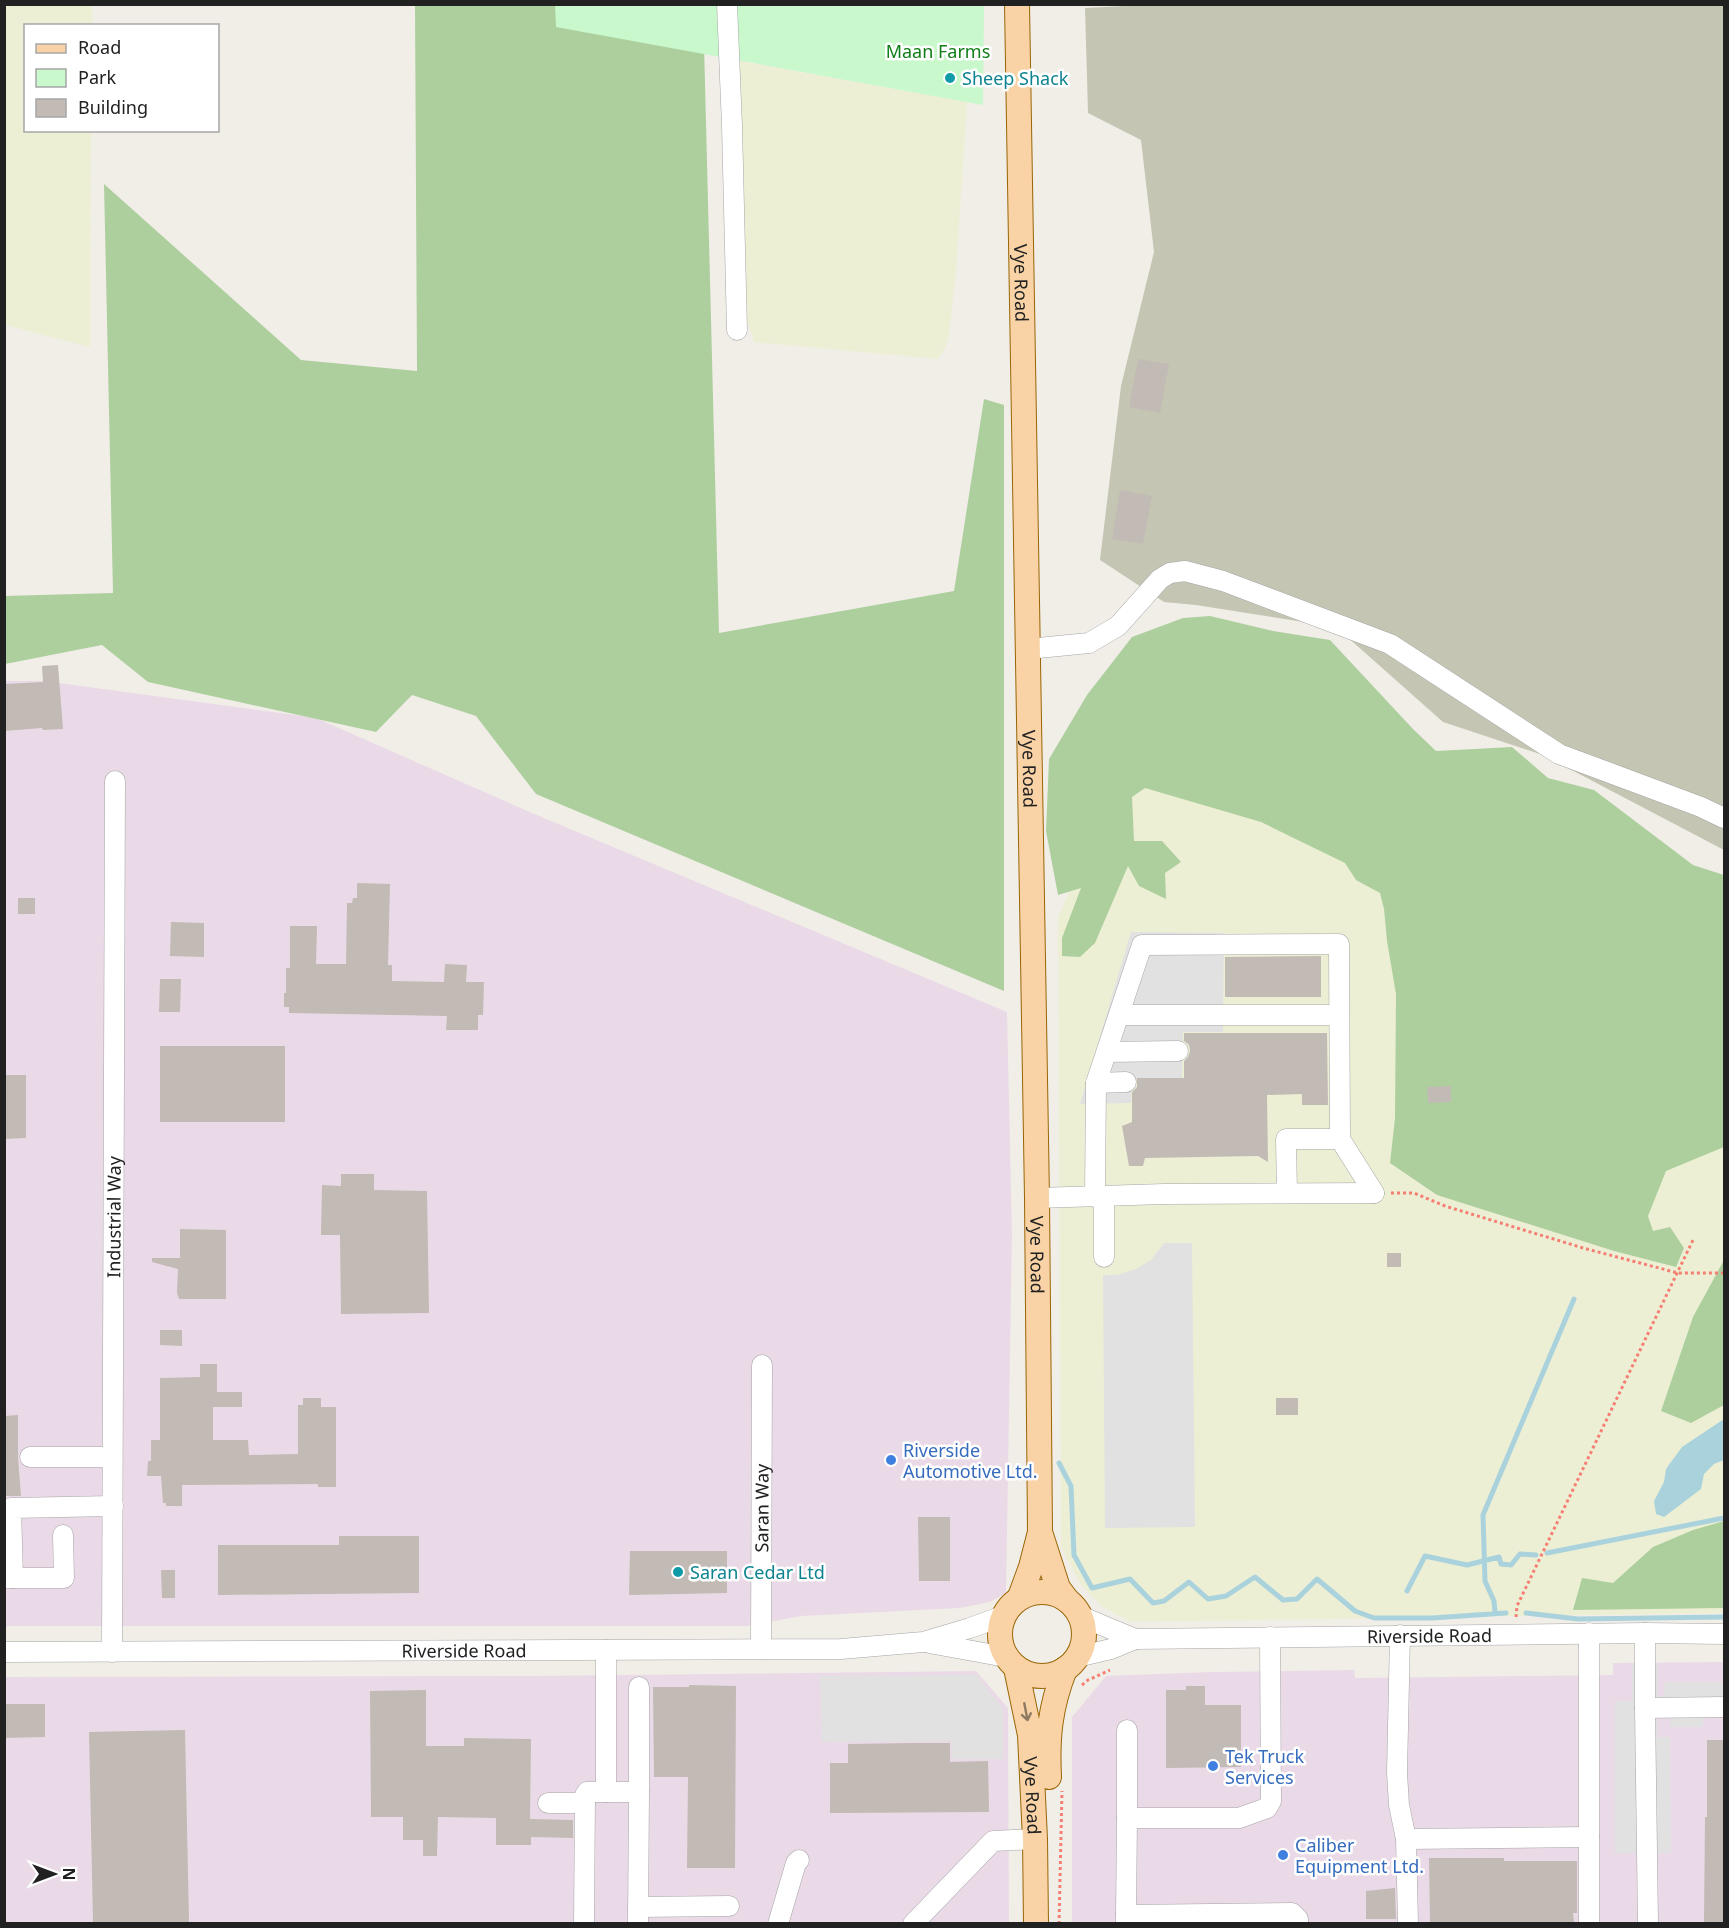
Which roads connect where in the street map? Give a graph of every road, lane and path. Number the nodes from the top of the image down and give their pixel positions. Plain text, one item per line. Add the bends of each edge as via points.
1 (727, 4) edge
2 (1017, 4) edge
3 (737, 330) dead end
4 (1028, 649) junction
5 (115, 782) dead end
6 (1725, 818) edge
7 (1119, 1015) junction
8 (1339, 1015) junction
9 (1178, 1051) dead end
10 (1107, 1052) junction
11 (1096, 1083) junction
12 (1126, 1083) dead end
13 (1340, 1138) junction
14 (1287, 1193) junction
15 (1374, 1193) junction
16 (1099, 1196) junction
17 (1037, 1198) junction
18 (1693, 1240) dead end
19 (1104, 1257) dead end
20 (1725, 1272) edge
21 (1678, 1273) junction
22 (762, 1365) dead end
23 (30, 1457) dead end
24 (112, 1457) junction
25 (113, 1506) junction
26 (8, 1526) edge
27 (1040, 1532) junction
28 (63, 1535) dead end
29 (9, 1578) edge
30 (1020, 1597) junction
31 (1074, 1608) junction
32 (1003, 1616) junction
33 (1589, 1633) junction
34 (1645, 1633) junction
35 (1516, 1634) junction
36 (1725, 1634) edge
37 (1400, 1635) junction
38 (1270, 1637) junction
39 (1135, 1639) junction
40 (923, 1642) junction
41 (761, 1649) junction
42 (1111, 1649) junction
43 (606, 1650) junction
44 (4, 1652) edge
45 (112, 1652) junction
46 (1011, 1663) junction
47 (1075, 1671) junction
48 (639, 1687) dead end
49 (1725, 1707) edge
50 (1646, 1708) junction
51 (1127, 1730) dead end
52 (1062, 1783) dead end
53 (606, 1792) junction
54 (639, 1792) junction
55 (548, 1803) dead end
56 (585, 1803) junction
57 (1127, 1818) junction
58 (1589, 1837) junction
59 (1035, 1839) junction
60 (1406, 1839) junction
61 (798, 1860) dead end
62 (729, 1906) dead end
63 (638, 1915) edge
64 (1126, 1919) edge
65 (584, 1923) edge
66 (778, 1923) edge
67 (913, 1923) edge
68 (1036, 1923) edge
69 (1051, 1923) edge
70 (1059, 1923) edge
71 (1298, 1923) edge
72 (1408, 1923) edge
73 (1589, 1923) edge
74 (1648, 1923) edge

1 - 3 street
2 - 4 main road, Vye Road
4 - 6 street via 1089,643 1118,626 1160,579 1185,571 1390,644 1559,754
4 - 17 main road, Vye Road
5 - 24 street, Industrial Way
7 - 8 street
7 - 8 street via 1142,945 1328,944 1339,944
7 - 10 street
8 - 13 street
9 - 10 street
10 - 11 street
11 - 12 street
11 - 16 street
13 - 14 street via 1286,1139
13 - 15 street
14 - 15 street
14 - 16 street
15 - 21 path via 1414,1193 1583,1248
16 - 17 street
16 - 19 street
17 - 27 main road, Vye Road
18 - 21 path
20 - 21 path
21 - 35 path via 1517,1606
22 - 41 street, Saran Way
23 - 24 street
24 - 25 street, Industrial Way
25 - 26 street via 11,1508
25 - 45 street, Industrial Way
26 - 29 street
27 - 30 main road, Vye Road
27 - 31 main road, Vye Road via 1058,1588
28 - 29 street via 64,1578
30 - 31 main road via 1049,1592
30 - 32 main road
31 - 39 street, Riverside Road
31 - 47 main road via 1084,1630
32 - 40 street, Riverside Road
32 - 46 main road via 1000,1644
33 - 34 street, Riverside Road
33 - 35 street, Riverside Road
33 - 58 street
34 - 36 street, Riverside Road
34 - 50 street
35 - 37 street, Riverside Road
37 - 38 street, Riverside Road
37 - 60 street via 1397,1773
38 - 39 street, Riverside Road
38 - 57 street via 1270,1805 1239,1818
39 - 42 street, Riverside Road
40 - 41 street, Riverside Road via 841,1649
40 - 46 street, Riverside Road
41 - 43 street, Riverside Road
42 - 47 street, Riverside Road
42 - 47 path via 1117,1667 1088,1680
43 - 45 street, Riverside Road
43 - 53 street
44 - 45 street, Riverside Road
46 - 47 main road via 1041,1677
46 -> 59 main road, Vye Road via 1030,1735
47 - 69 main road, Vye Road via 1052,1705 1048,1731
48 - 54 street
49 - 50 street
50 - 74 street
51 - 57 street
52 - 70 path
53 - 54 street
53 - 56 street via 587,1792
54 - 63 street
55 - 56 street
56 - 65 street
57 - 64 street
58 - 60 street
58 - 73 street
59 - 67 street via 993,1841
59 - 68 main road, Vye Road
60 - 72 street
61 - 66 street
62 - 63 street
64 - 71 street via 1292,1913

